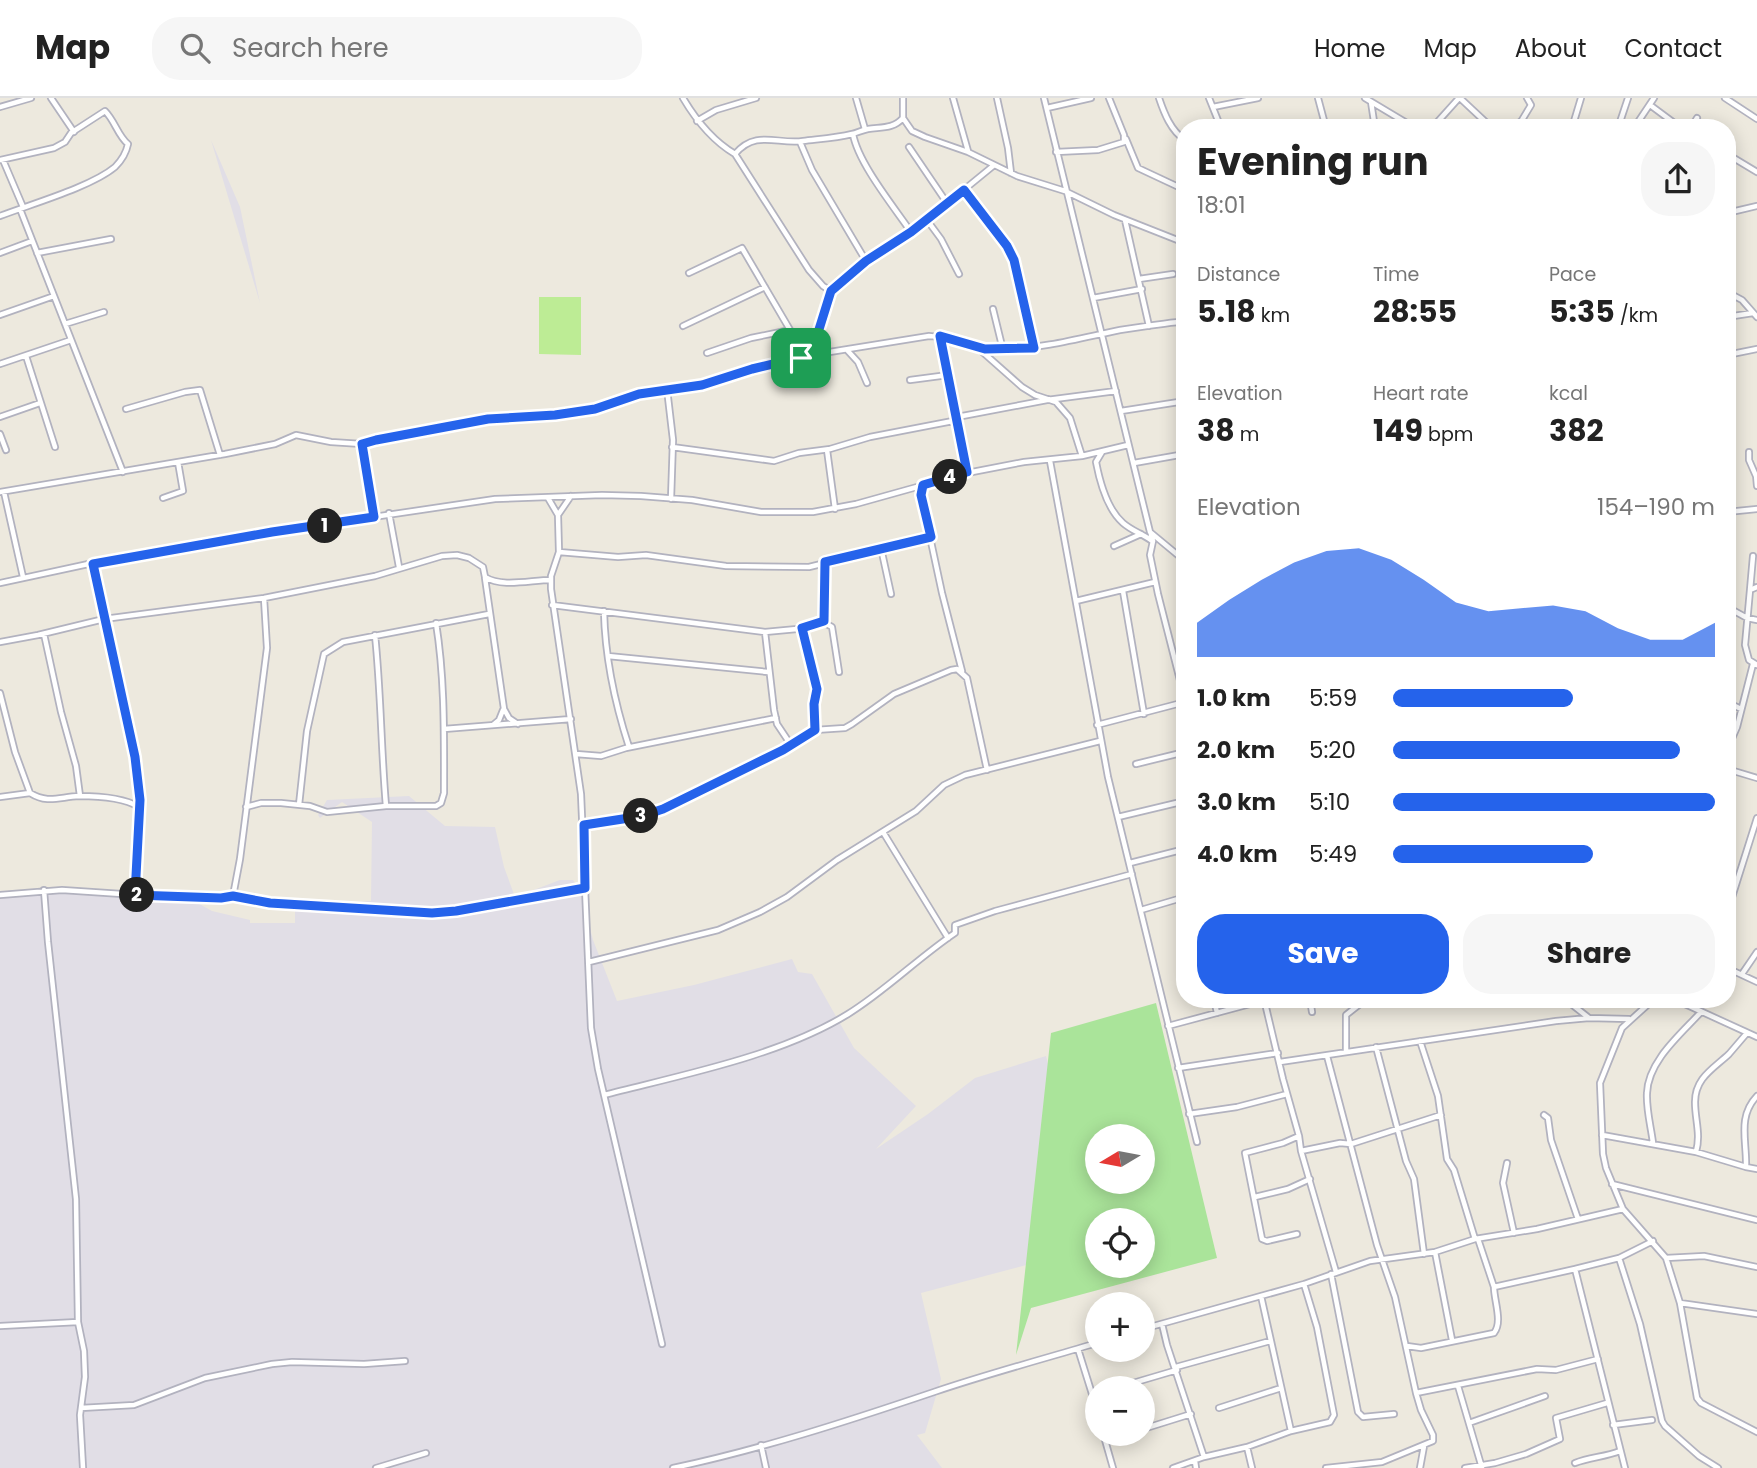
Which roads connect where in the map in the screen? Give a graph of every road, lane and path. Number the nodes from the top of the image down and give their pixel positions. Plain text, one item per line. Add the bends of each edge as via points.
1 (32, 98) edge
2 (683, 98) edge
3 (756, 98) edge
4 (856, 98) edge
5 (903, 98) edge
6 (953, 98) edge
7 (997, 98) edge
8 (1044, 98) edge
9 (1091, 98) edge
10 (1109, 98) edge
11 (1159, 98) edge
12 (1209, 98) edge
13 (1258, 98) edge
14 (1318, 98) edge
15 (1365, 98) edge
16 (1380, 98) edge
17 (1460, 98) edge
18 (1527, 98) edge
19 (1581, 98) edge
20 (1628, 98) edge
21 (1654, 98) edge
22 (1725, 98) edge
23 (54, 99) edge
24 (1373, 103) junction
25 (1650, 104) junction
26 (0, 107) edge
27 (1213, 107) junction
28 (1046, 108) junction
29 (903, 118) junction
30 (1218, 119) edge
31 (1324, 119) edge
32 (1374, 119) edge
33 (1400, 119) edge
34 (1440, 119) edge
35 (1482, 119) edge
36 (1523, 119) edge
37 (1575, 119) edge
38 (1621, 119) edge
39 (1640, 119) edge
40 (1669, 119) edge
41 (1757, 119) edge
42 (697, 121) junction
43 (865, 130) junction
44 (74, 132) junction
45 (1176, 132) edge
46 (853, 134) junction
47 (1124, 135) junction
48 (800, 142) junction
49 (909, 147) dead end
50 (968, 152) junction
51 (1056, 152) junction
52 (735, 153) junction
53 (1, 160) edge
54 (1736, 160) edge
55 (993, 166) junction
56 (1757, 172) edge
57 (1011, 173) junction
58 (1176, 186) edge
59 (964, 190) junction
60 (1065, 191) junction
61 (947, 203) junction
62 (1757, 206) edge
63 (22, 208) junction
64 (1736, 211) edge
65 (0, 216) edge
66 (1125, 219) junction
67 (927, 220) junction
68 (911, 232) junction
69 (111, 239) dead end
70 (1176, 239) edge
71 (32, 241) junction
72 (0, 253) edge
73 (37, 253) junction
74 (866, 261) junction
75 (689, 273) dead end
76 (958, 274) dead end
77 (1173, 274) dead end
78 (1139, 279) junction
79 (765, 287) junction
80 (1142, 289) junction
81 (831, 291) junction
82 (54, 296) junction
83 (1736, 297) edge
84 (1093, 298) junction
85 (993, 309) dead end
86 (104, 312) dead end
87 (0, 315) edge
88 (1756, 315) edge
89 (1736, 316) edge
90 (1176, 322) edge
91 (1757, 323) edge
92 (65, 324) junction
93 (683, 326) dead end
94 (1149, 327) junction
95 (790, 330) junction
96 (1101, 335) junction
97 (940, 336) junction
98 (71, 340) junction
99 (976, 346) junction
100 (1034, 348) junction
101 (985, 349) junction
102 (1757, 349) edge
103 (847, 350) junction
104 (1003, 350) junction
105 (707, 353) dead end
106 (1736, 353) edge
107 (811, 355) junction
108 (26, 356) junction
109 (988, 357) junction
110 (801, 358) junction
111 (0, 364) edge
112 (948, 375) junction
113 (910, 380) dead end
114 (815, 382) dead end
115 (867, 383) dead end
116 (667, 389) junction
117 (1116, 391) junction
118 (1047, 400) junction
119 (1176, 402) edge
120 (40, 403) junction
121 (126, 409) dead end
122 (1121, 411) junction
123 (0, 417) edge
124 (957, 418) junction
125 (0, 434) edge
126 (362, 444) junction
127 (1128, 445) junction
128 (55, 447) dead end
129 (672, 447) junction
130 (6, 450) dead end
131 (827, 450) junction
132 (1102, 451) junction
133 (1749, 452) dead end
134 (220, 455) junction
135 (1082, 456) junction
136 (1176, 456) edge
137 (1050, 461) junction
138 (178, 463) junction
139 (1134, 463) junction
140 (123, 472) junction
141 (967, 472) junction
142 (1756, 475) edge
143 (923, 485) junction
144 (1757, 486) edge
145 (908, 489) junction
146 (2, 492) edge
147 (921, 495) junction
148 (571, 496) junction
149 (163, 498) dead end
150 (548, 498) junction
151 (671, 499) junction
152 (835, 509) junction
153 (1757, 509) edge
154 (1736, 511) edge
155 (389, 513) junction
156 (558, 514) junction
157 (374, 517) junction
158 (1141, 533) junction
159 (1150, 533) junction
160 (931, 537) junction
161 (1153, 541) junction
162 (1114, 546) dead end
163 (881, 548) junction
164 (559, 552) junction
165 (1176, 554) edge
166 (1753, 556) dead end
167 (825, 562) junction
168 (93, 564) junction
169 (399, 567) junction
170 (485, 577) junction
171 (23, 578) junction
172 (551, 580) junction
173 (1155, 582) junction
174 (0, 583) edge
175 (1757, 587) edge
176 (1750, 590) junction
177 (1123, 591) junction
178 (891, 594) dead end
179 (264, 598) junction
180 (1076, 601) junction
181 (552, 605) junction
182 (604, 611) junction
183 (1736, 612) edge
184 (489, 614) junction
185 (1747, 618) junction
186 (104, 619) junction
187 (1757, 620) edge
188 (824, 621) junction
189 (436, 623) junction
190 (802, 628) junction
191 (765, 632) junction
192 (44, 634) junction
193 (375, 635) junction
194 (0, 642) edge
195 (608, 656) junction
196 (1755, 664) edge
197 (1176, 668) edge
198 (768, 672) junction
199 (839, 672) dead end
200 (963, 673) junction
201 (0, 692) edge
202 (1176, 704) edge
203 (1736, 706) edge
204 (503, 709) junction
205 (1741, 709) junction
206 (1144, 715) junction
207 (776, 718) junction
208 (571, 719) junction
209 (518, 724) junction
210 (1097, 725) junction
211 (492, 726) junction
212 (444, 729) junction
213 (1736, 729) edge
214 (815, 730) junction
215 (1100, 741) junction
216 (790, 745) junction
217 (629, 747) junction
218 (576, 754) junction
219 (1176, 754) edge
220 (1136, 764) dead end
221 (986, 770) junction
222 (1736, 772) edge
223 (1757, 778) edge
224 (30, 793) junction
225 (80, 796) junction
226 (0, 797) edge
227 (1176, 802) edge
228 (299, 805) junction
229 (386, 806) junction
230 (139, 807) junction
231 (246, 807) junction
232 (1118, 817) junction
233 (1757, 818) edge
234 (584, 825) junction
235 (883, 832) junction
236 (1176, 851) edge
237 (1130, 863) junction
238 (1132, 874) junction
239 (1736, 884) edge
240 (585, 888) junction
241 (44, 890) junction
242 (0, 895) edge
243 (135, 895) junction
244 (233, 896) junction
245 (1176, 900) edge
246 (1141, 910) junction
247 (948, 938) junction
248 (1757, 952) edge
249 (589, 962) junction
250 (1736, 972) edge
251 (1741, 975) junction
252 (1757, 982) edge
253 (1216, 1008) edge
254 (1235, 1008) edge
255 (1266, 1008) edge
256 (1311, 1008) edge
257 (1355, 1008) edge
258 (1577, 1008) edge
259 (1642, 1008) edge
260 (1693, 1008) edge
261 (1312, 1012) dead end
262 (1701, 1012) junction
263 (1217, 1013) junction
264 (1590, 1018) junction
265 (1630, 1019) junction
266 (1168, 1026) junction
267 (1747, 1033) junction
268 (1757, 1037) edge
269 (1420, 1041) junction
270 (1376, 1047) junction
271 (1346, 1052) junction
272 (1278, 1054) junction
273 (1327, 1056) junction
274 (1280, 1062) junction
275 (1178, 1068) junction
276 (1287, 1094) junction
277 (604, 1095) junction
278 (1757, 1096) edge
279 (1189, 1114) junction
280 (1441, 1115) junction
281 (1544, 1115) dead end
282 (1398, 1129) junction
283 (1602, 1135) junction
284 (1299, 1136) junction
285 (1196, 1142) dead end
286 (1653, 1143) junction
287 (1351, 1144) junction
288 (1301, 1151) junction
289 (1696, 1152) junction
290 (1507, 1163) dead end
291 (1745, 1167) junction
292 (1757, 1169) edge
293 (1310, 1179) junction
294 (1612, 1184) junction
295 (1254, 1197) junction
296 (1623, 1209) junction
297 (1578, 1219) junction
298 (1757, 1220) edge
299 (1514, 1233) junction
300 (1297, 1234) dead end
301 (1477, 1239) junction
302 (1653, 1241) junction
303 (1435, 1252) junction
304 (1424, 1254) junction
305 (1619, 1258) junction
306 (1667, 1258) junction
307 (1381, 1259) junction
308 (1757, 1267) edge
309 (1575, 1269) junction
310 (1334, 1273) junction
311 (1304, 1284) junction
312 (1494, 1287) junction
313 (1261, 1296) junction
314 (1680, 1303) junction
315 (1757, 1314) edge
316 (78, 1322) junction
317 (1162, 1324) junction
318 (0, 1325) edge
319 (1155, 1326) edge
320 (1452, 1340) junction
321 (1270, 1341) junction
322 (662, 1344) dead end
323 (1407, 1346) junction
324 (1085, 1347) edge
325 (1078, 1349) junction
326 (1598, 1359) junction
327 (405, 1361) dead end
328 (1177, 1369) junction
329 (1088, 1376) edge
330 (1155, 1376) edge
331 (1458, 1386) junction
332 (1281, 1388) junction
333 (1416, 1393) junction
334 (1545, 1396) dead end
335 (1607, 1403) junction
336 (81, 1408) junction
337 (1219, 1408) dead end
338 (1191, 1414) junction
339 (1394, 1414) dead end
340 (1652, 1420) dead end
341 (1469, 1423) junction
342 (1155, 1425) edge
343 (1613, 1425) junction
344 (1291, 1431) junction
345 (1757, 1432) edge
346 (761, 1445) junction
347 (1107, 1446) edge
348 (1424, 1446) junction
349 (1247, 1447) junction
350 (1620, 1451) junction
351 (426, 1453) dead end
352 (1204, 1457) junction
353 (713, 1459) junction
354 (1195, 1461) junction
355 (1575, 1463) dead end
356 (1343, 1466) edge
357 (1482, 1466) edge
358 (83, 1468) edge
359 (376, 1468) edge
360 (673, 1468) edge
361 (715, 1468) edge
362 (766, 1468) edge
363 (1113, 1468) edge
364 (1173, 1468) edge
365 (1196, 1468) edge
366 (1252, 1468) edge
367 (1325, 1468) edge
368 (1420, 1468) edge
369 (1465, 1468) edge
370 (1625, 1468) edge
371 (1718, 1468) edge

1 - 26 street
2 - 42 street
3 - 42 street
4 - 43 street
5 - 29 street
6 - 50 street
7 - 57 street
8 - 28 street
9 - 28 street
10 - 47 street
11 - 45 street
12 - 27 street
13 - 27 street
14 - 31 street
15 - 24 street
16 - 24 street
17 - 34 street
17 - 35 street
18 - 36 street via 1531,105
19 - 37 street
20 - 38 street
21 - 25 street
22 - 41 street
23 - 44 street
24 - 32 street
24 - 33 street
25 - 39 street
25 - 40 street
27 - 30 street
28 - 51 street
29 - 43 street via 887,128
29 - 50 street via 912,131
42 - 52 street
43 - 46 street
44 - 53 street via 54,148
44 - 63 street via 105,111 128,144 125,155 113,168 88,181
46 - 48 street
46 - 68 street via 863,160
47 - 51 street via 1122,144 1098,150
47 - 58 street via 1138,168
48 - 52 street via 758,140
48 - 74 street
49 - 61 street
50 - 55 street
51 - 60 street
52 - 81 street via 809,270
53 - 63 street
54 - 56 street
55 - 57 street
55 - 59 street
57 - 60 street
59 - 61 street
59 - 100 street via 1014,260
60 - 66 street
60 - 84 street
61 - 67 street
62 - 64 street
63 - 65 street
63 - 71 street
66 - 70 street
66 - 78 street
67 - 68 street
67 - 76 street
68 - 74 street
69 - 73 street
71 - 72 street
71 - 73 street
73 - 82 street
74 - 81 street
75 - 79 street via 742,248
77 - 78 street
78 - 80 street
79 - 93 street
79 - 95 street
80 - 84 street
80 - 94 street
81 - 107 street
82 - 87 street
82 - 92 street
83 - 88 street
84 - 96 street
85 - 104 street
86 - 92 street
88 - 89 street
88 - 91 street
90 - 94 street
92 - 98 street
94 - 96 street
95 - 105 street
95 - 110 street
96 - 100 street
96 - 117 street
97 - 99 street
97 - 103 street
97 - 112 street
98 - 108 street
98 - 140 street
99 - 101 street
99 - 109 street
100 - 104 street
101 - 104 street
101 - 109 street
102 - 106 street
103 - 107 street
103 - 115 street
107 - 110 street
107 - 114 street
108 - 111 street
108 - 120 street
109 - 118 street via 1012,380
110 - 116 street via 702,385
112 - 113 street
112 - 124 street
116 - 126 street via 632,395 595,409 488,419
116 - 129 street
117 - 118 street
117 - 122 street
118 - 124 street
118 - 135 street via 1056,402 1070,418
119 - 122 street
120 - 123 street
120 - 128 street
121 - 134 street via 200,390
122 - 127 street
124 - 131 street
124 - 141 street
125 - 130 street
126 - 134 street via 296,435
126 - 157 street
127 - 132 street
127 - 139 street
129 - 131 street via 774,461
129 - 151 street
131 - 152 street
132 - 135 street
132 - 158 street via 1096,462 1114,513
133 - 142 street
134 - 138 street
135 - 137 street
136 - 139 street
137 - 141 street
137 - 180 street
138 - 140 street
138 - 149 street via 183,491
139 - 159 street
140 - 146 street
141 - 143 street
142 - 144 street
143 - 145 street
143 - 147 street
145 - 147 street
145 - 152 street
146 - 171 street
147 - 160 street
148 - 150 street
148 - 151 street
148 - 156 street
150 - 155 street via 495,499
150 - 156 street
151 - 152 street via 774,513
153 - 154 street
155 - 157 street
155 - 169 street
156 - 164 street
157 - 168 street
158 - 161 street
158 - 162 street
159 - 161 street
159 - 165 street
160 - 163 street
160 - 200 street
161 - 173 street via 1150,555
163 - 167 street
163 - 178 street
164 - 167 street via 646,555 743,567 809,567
164 - 172 street
166 - 176 street
167 - 188 street
168 - 171 street
168 - 186 street
169 - 170 street via 457,555 483,567
169 - 179 street
170 - 172 street via 500,583
170 - 184 street
171 - 174 street
172 - 181 street
173 - 177 street
173 - 197 street
175 - 176 street
176 - 185 street
177 - 180 street
177 - 206 street
179 - 186 street
179 - 231 street via 267,648
180 - 210 street
181 - 182 street
181 - 208 street
182 - 191 street
182 - 195 street
183 - 185 street
184 - 189 street
184 - 204 street
185 - 187 street
185 - 196 street via 1745,650
186 - 192 street
186 - 230 street via 135,757
188 - 190 street
188 - 199 street via 832,626
189 - 193 street
189 - 212 street
190 - 191 street
190 - 214 street via 817,689
191 - 198 street
192 - 194 street
192 - 225 street
193 - 228 street via 342,642 324,654 307,731
193 - 229 street
195 - 198 street
195 - 217 street
196 - 205 street
198 - 207 street
200 - 214 street via 950,670 894,694 845,728
200 - 221 street
201 - 224 street
202 - 206 street
203 - 205 street
204 - 209 street
204 - 211 street
205 - 213 street
206 - 210 street
207 - 216 street
207 - 217 street
208 - 209 street
208 - 218 street
209 - 211 street
210 - 215 street
211 - 212 street
212 - 229 street via 441,803
214 - 216 street
215 - 221 street
215 - 232 street
216 - 234 street via 663,809
217 - 218 street via 601,756
218 - 234 street
219 - 220 street
221 - 235 street via 944,785 916,811
222 - 223 street
224 - 225 street via 41,800
224 - 226 street
225 - 230 street
227 - 232 street
228 - 229 street via 327,812
228 - 231 street
230 - 243 street
231 - 244 street
232 - 237 street
233 - 239 street
234 - 240 street
235 - 247 street
235 - 249 street via 788,897 741,921
236 - 237 street
237 - 238 street
238 - 246 street
238 - 247 street via 995,911 955,925 955,933
240 - 244 street via 432,913 270,903
240 - 249 street
241 - 242 street
241 - 243 street
241 - 316 street via 76,1199
243 - 244 street
245 - 246 street
246 - 266 street
247 - 277 street via 849,1014 829,1024 749,1056
248 - 251 street
249 - 277 street via 591,1028
250 - 251 street
251 - 252 street
253 - 263 street
254 - 263 street
255 - 272 street
256 - 261 street
257 - 271 street via 1346,1015
258 - 264 street
259 - 265 street
260 - 262 street
262 - 267 street
262 - 286 street via 1662,1056 1649,1081
263 - 266 street
264 - 265 street
264 - 269 street
265 - 283 street via 1615,1041 1600,1083
266 - 275 street
267 - 268 street
267 - 289 street via 1697,1086
269 - 270 street
269 - 280 street
270 - 271 street
270 - 282 street
271 - 273 street
272 - 274 street
272 - 275 street
273 - 274 street
273 - 287 street
274 - 276 street
275 - 279 street
276 - 279 street
276 - 284 street
277 - 322 street
278 - 291 street via 1744,1121
279 - 285 street
280 - 282 street
280 - 301 street via 1447,1159
281 - 297 street
282 - 287 street
282 - 304 street via 1413,1180
283 - 286 street
283 - 294 street
284 - 288 street
284 - 295 street via 1245,1153
286 - 289 street
287 - 288 street
287 - 307 street
288 - 293 street
289 - 291 street
290 - 299 street via 1503,1183
291 - 292 street
293 - 295 street
293 - 310 street
294 - 296 street
294 - 298 street
295 - 300 street via 1262,1239
296 - 297 street
296 - 302 street
297 - 299 street
299 - 301 street
301 - 303 street
301 - 312 street
302 - 305 street
302 - 306 street
303 - 304 street
303 - 320 street
304 - 307 street
305 - 309 street
305 - 371 street via 1662,1421
306 - 308 street via 1704,1256
306 - 314 street
307 - 310 street
307 - 323 street
309 - 312 street
309 - 326 street
310 - 311 street
310 - 339 street via 1358,1412 1363,1417
311 - 313 street
311 - 344 street via 1334,1415 1330,1422
312 - 320 street via 1497,1331
313 - 317 street
313 - 321 street
314 - 315 street
314 - 345 street via 1697,1398
316 - 318 street
316 - 336 street via 85,1377
317 - 319 street
317 - 328 street
320 - 323 street via 1421,1348
321 - 328 street
321 - 332 street
323 - 333 street
324 - 325 street
325 - 329 street
325 - 346 street
326 - 331 street
326 - 335 street
327 - 336 street via 272,1364 205,1378 134,1405
328 - 330 street
328 - 338 street
331 - 333 street
331 - 341 street
332 - 337 street
332 - 344 street
333 - 348 street via 1433,1435 1433,1441
334 - 341 street
335 - 343 street
335 - 357 street via 1556,1418 1560,1439
336 - 358 street
338 - 342 street
338 - 352 street
340 - 343 street
341 - 357 street
343 - 350 street
344 - 349 street
346 - 353 street
346 - 362 street
347 - 363 street
348 - 356 street via 1382,1462
348 - 368 street
349 - 352 street
349 - 366 street
350 - 355 street
350 - 370 street
351 - 359 street
352 - 354 street
353 - 360 street
353 - 361 street
354 - 364 street
354 - 365 street
356 - 367 street
357 - 369 street

